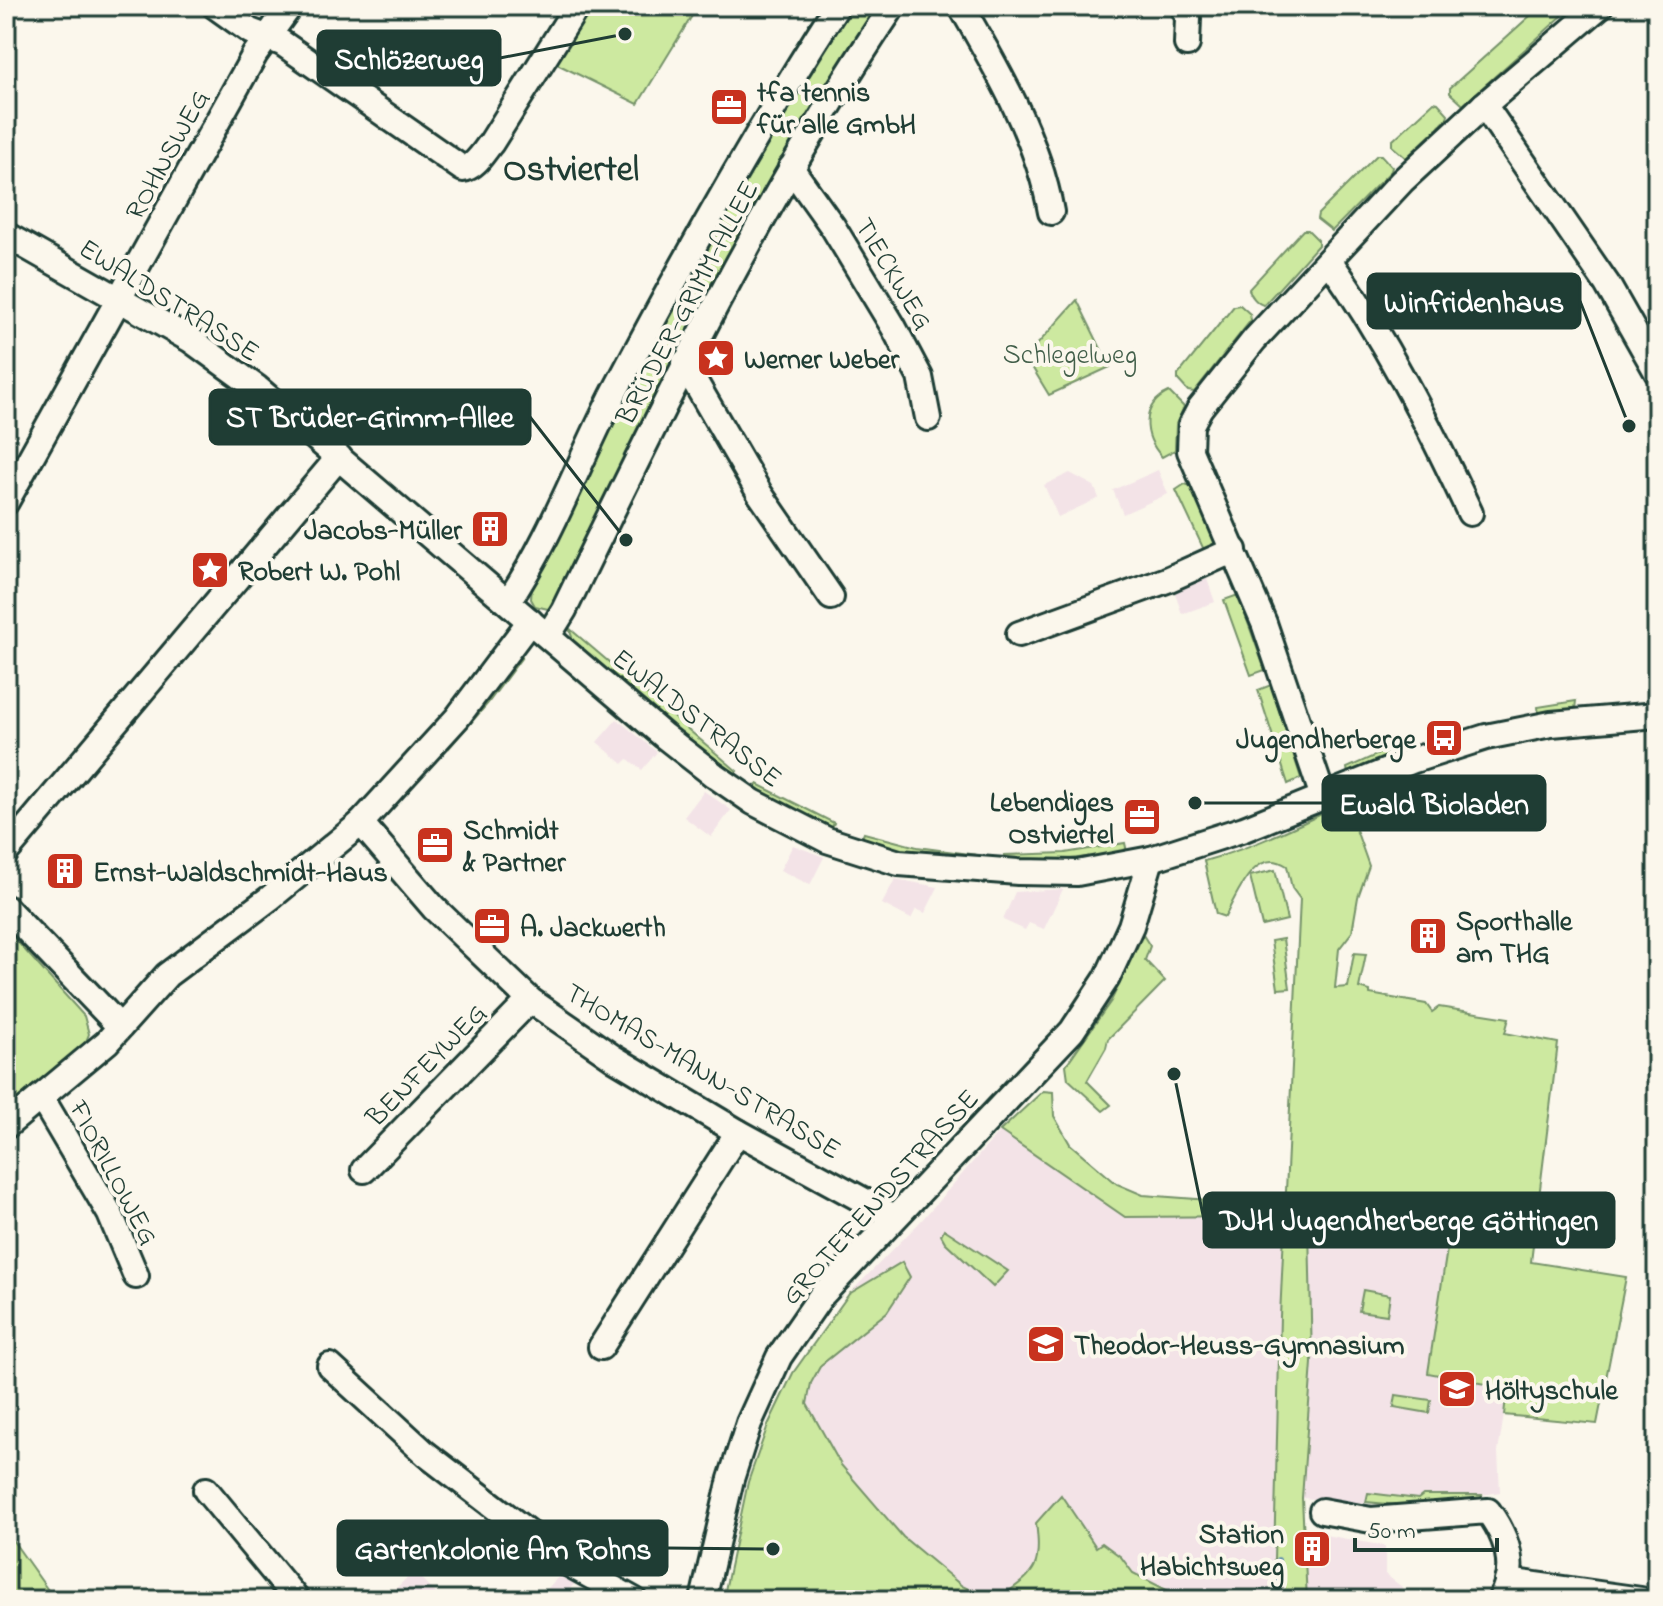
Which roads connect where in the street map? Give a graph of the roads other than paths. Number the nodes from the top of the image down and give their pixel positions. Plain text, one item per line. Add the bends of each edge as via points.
1 (215, 6) edge
2 (290, 6) edge
3 (577, 6) edge
4 (837, 6) edge
5 (893, 6) edge
6 (961, 6) edge
7 (1183, 6) edge
8 (1600, 6) edge
9 (266, 38) junction
10 (1187, 44) dead end
11 (1484, 105) junction
12 (791, 168) junction
13 (1051, 212) dead end
14 (6, 235) edge
15 (1329, 260) junction
16 (120, 298) junction
17 (684, 363) junction
18 (1657, 372) edge
19 (928, 418) dead end
20 (339, 457) junction
21 (6, 502) edge
22 (1470, 513) dead end
23 (1234, 550) junction
24 (831, 597) dead end
25 (508, 602) junction
26 (539, 628) junction
27 (1019, 634) dead end
28 (1657, 715) edge
29 (1323, 797) junction
30 (361, 823) junction
31 (6, 852) edge
32 (1151, 859) junction
33 (6, 908) edge
34 (530, 1000) junction
35 (120, 1027) junction
36 (41, 1097) junction
37 (6, 1126) edge
38 (738, 1132) junction
39 (364, 1170) dead end
40 (894, 1217) junction
41 (136, 1276) dead end
42 (601, 1347) dead end
43 (330, 1366) dead end
44 (206, 1490) dead end
45 (1322, 1511) dead end
46 (1503, 1591) edge
47 (297, 1600) edge
48 (634, 1600) edge
49 (703, 1600) edge
50 (1641, 1600) edge

1 - 9 street
2 - 9 street, ROHNSWEG
3 - 9 street via 491,143 476,163 463,169 282,43
4 - 25 street, BRÜDER-GRIMM-ALLEE via 701,232 614,394 534,564
5 - 12 street, BRÜDER-GRIMM-ALLEE
6 - 13 street via 1031,144
7 - 10 street
8 - 11 street
9 - 16 street, ROHNSWEG
11 - 15 street via 1402,181
11 - 18 street via 1599,273
12 - 17 street, BRÜDER-GRIMM-ALLEE
12 - 19 street, TIECKWEG via 893,326 920,377
14 - 16 street, EWALDSTRASSE
15 - 22 street via 1405,381
15 - 23 street via 1232,364 1191,425 1190,451
16 - 20 street, EWALDSTRASSE via 191,340
16 - 21 street, ROHNSWEG
17 - 24 street via 760,494
17 - 26 street, BRÜDER-GRIMM-ALLEE via 564,610
20 - 25 street, EWALDSTRASSE
20 - 31 street
23 - 27 street
23 - 29 street
25 - 26 street, EWALDSTRASSE
26 - 30 street, BRÜDER-GRIMM-ALLEE
26 - 32 street, EWALDSTRASSE via 714,775 827,840 899,863 1018,872 1077,873
28 - 29 street, EWALDSTRASSE via 1551,724 1486,737
29 - 32 street, EWALDSTRASSE
30 - 34 street, THOMAS-MANN-STRASSE via 434,908
30 - 35 street, BRÜDER-GRIMM-ALLEE via 167,975
32 - 40 street, GROTEFENDSTRASSE via 1131,926 1107,978 1072,1031
33 - 35 street
34 - 38 street, THOMAS-MANN-STRASSE
34 - 39 street, BENFEYWEG
35 - 36 street, BRÜDER-GRIMM-ALLEE
36 - 37 street, BRÜDER-GRIMM-ALLEE
36 - 41 street, FIORILLOWEG via 110,1214
38 - 40 street, THOMAS-MANN-STRASSE
38 - 42 street
40 - 49 street, GROTEFENDSTRASSE via 821,1296 779,1357 731,1479
43 - 48 street via 426,1454 569,1564
44 - 47 street
45 - 46 street via 1371,1520 1488,1511 1502,1529 1512,1565
46 - 50 street

